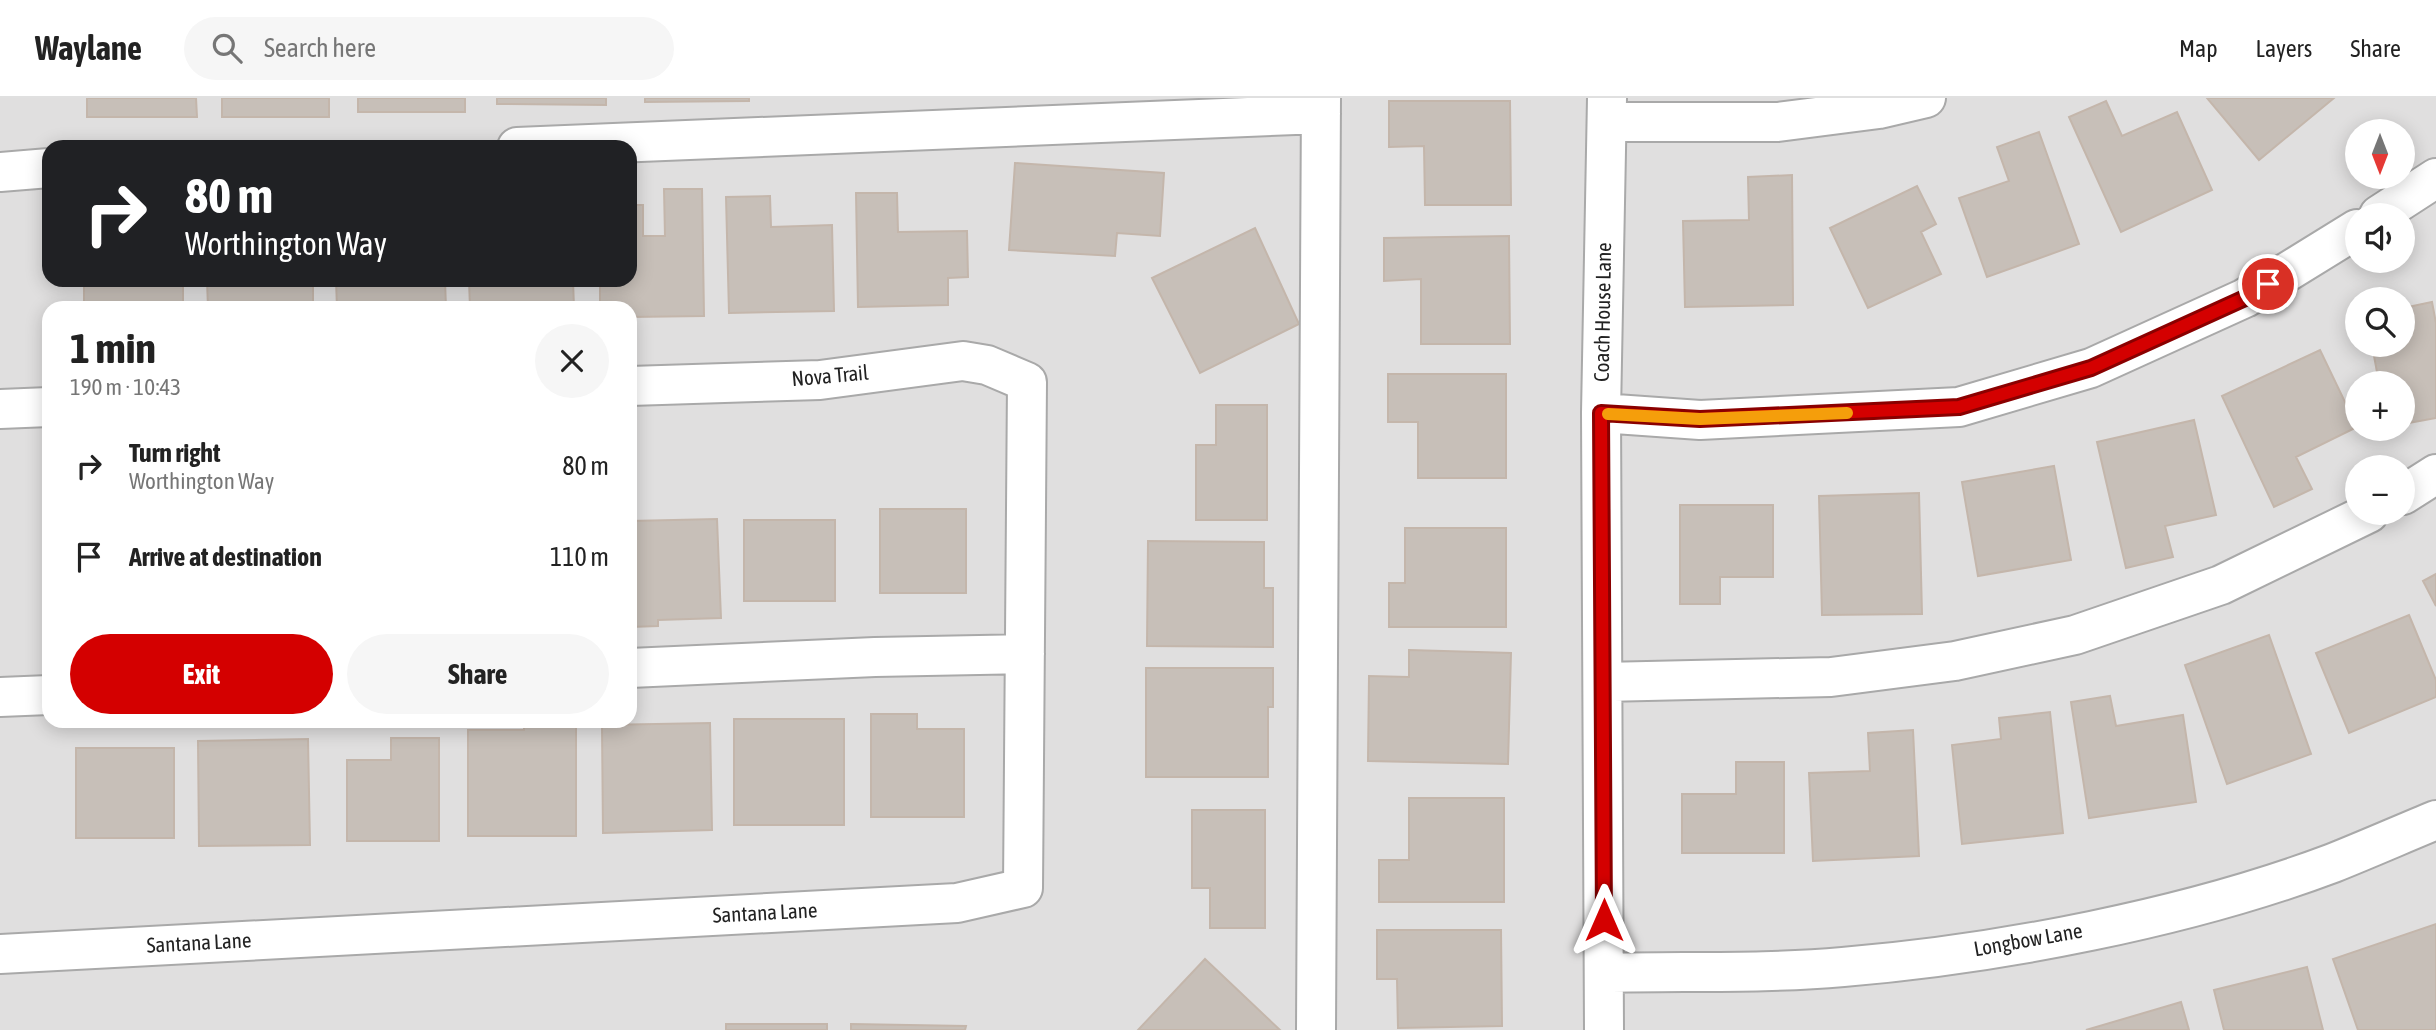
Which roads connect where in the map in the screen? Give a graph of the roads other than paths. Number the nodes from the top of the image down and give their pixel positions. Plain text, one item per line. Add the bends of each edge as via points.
1 (1926, 98) edge
2 (1321, 106) edge
3 (1607, 110) edge
4 (637, 141) edge
5 (42, 169) edge
6 (0, 172) edge
7 (2436, 178) edge
8 (2397, 203) edge
9 (2345, 236) edge
10 (1027, 382) joint
11 (637, 386) edge
12 (42, 407) edge
13 (0, 409) edge
14 (1601, 413) junction
15 (2436, 474) edge
16 (2415, 487) edge
17 (2345, 525) edge
18 (1025, 654) junction
19 (637, 668) edge
20 (1603, 682) junction
21 (42, 695) edge
22 (0, 697) edge
23 (2436, 820) edge
24 (0, 954) edge
25 (1605, 973) junction
26 (1316, 1030) edge
27 (1604, 1030) edge

1 - 3 street via 1778,122
2 - 4 street
2 - 26 street
3 - 14 street, Coach House Lane
5 - 6 street
7 - 8 street
9 - 14 street via 2245,298 2102,363 1959,407 1700,419
10 - 11 street, Nova Trail via 987,365 963,361 820,380
10 - 18 street, Santana Lane
12 - 13 street
14 - 20 street, Coach House Lane
15 - 16 street
17 - 20 street via 2221,585 2075,635 1955,661 1831,677
18 - 19 street
18 - 24 street, Santana Lane via 1023,888 957,903
20 - 25 street, Coach House Lane
21 - 22 street
23 - 25 street, Longbow Lane via 2332,863 2236,894 2128,922 1996,947 1842,967
25 - 27 street, Coach House Lane

